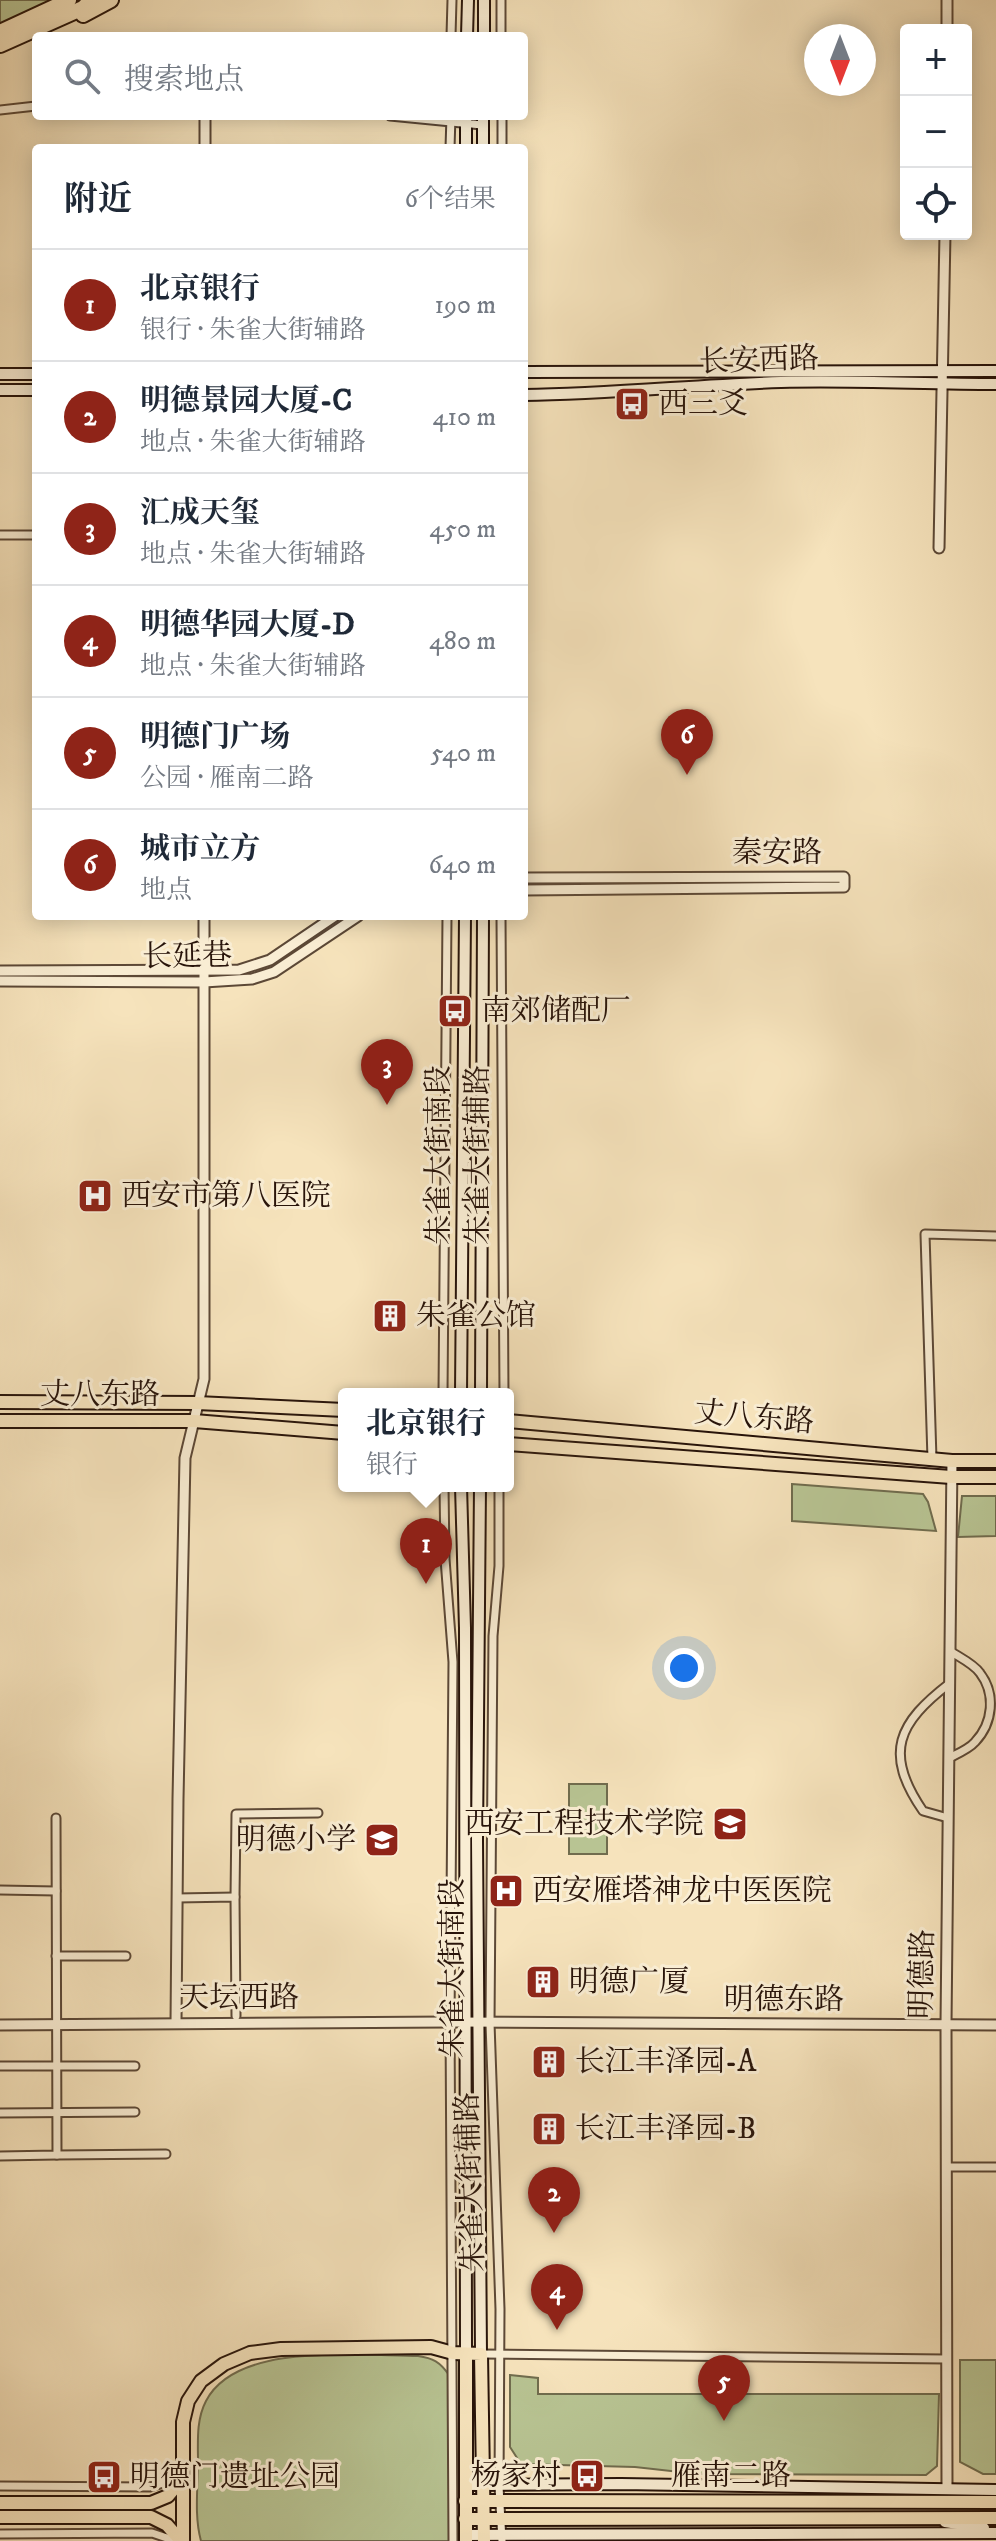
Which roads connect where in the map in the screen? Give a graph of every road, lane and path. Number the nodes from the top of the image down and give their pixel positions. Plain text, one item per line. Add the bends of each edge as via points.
1 (69, 0) edge
2 (91, 0) edge
3 (111, 0) edge
4 (452, 0) edge
5 (468, 0) edge
6 (484, 0) edge
7 (501, 0) edge
8 (947, 0) edge
9 (947, 24) edge
10 (4, 31) edge
11 (47, 32) edge
12 (451, 32) edge
13 (467, 32) edge
14 (484, 32) edge
15 (501, 32) edge
16 (32, 37) edge
17 (0, 46) edge
18 (32, 106) edge
19 (0, 110) edge
20 (205, 120) edge
21 (451, 120) edge
22 (502, 120) edge
23 (466, 121) edge
24 (482, 121) edge
25 (205, 144) edge
26 (450, 144) edge
27 (466, 144) edge
28 (483, 144) edge
29 (502, 144) edge
30 (945, 240) edge
31 (943, 371) junction
32 (996, 371) edge
33 (528, 372) edge
34 (0, 374) edge
35 (32, 374) edge
36 (943, 384) junction
37 (996, 384) edge
38 (0, 390) edge
39 (32, 390) edge
40 (528, 395) edge
41 (0, 535) edge
42 (32, 535) edge
43 (939, 548) dead end
44 (528, 878) edge
45 (528, 890) edge
46 (204, 920) edge
47 (329, 920) edge
48 (352, 920) edge
49 (447, 920) edge
50 (465, 920) edge
51 (483, 920) edge
52 (501, 920) edge
53 (0, 971) edge
54 (204, 977) junction
55 (0, 981) edge
56 (996, 1236) edge
57 (443, 1388) edge
58 (461, 1388) edge
59 (481, 1388) edge
60 (504, 1388) edge
61 (0, 1402) edge
62 (197, 1403) junction
63 (338, 1410) edge
64 (0, 1421) edge
65 (194, 1421) junction
66 (514, 1422) edge
67 (338, 1433) edge
68 (514, 1444) edge
69 (932, 1459) junction
70 (952, 1461) junction
71 (996, 1461) edge
72 (951, 1477) junction
73 (996, 1477) edge
74 (444, 1492) edge
75 (461, 1492) edge
76 (480, 1492) edge
77 (499, 1492) edge
78 (950, 1651) junction
79 (950, 1683) junction
80 (949, 1758) junction
81 (318, 1813) dead end
82 (56, 1818) dead end
83 (948, 1818) junction
84 (0, 1890) edge
85 (56, 1891) junction
86 (235, 1897) junction
87 (177, 1898) junction
88 (56, 1956) junction
89 (126, 1956) dead end
90 (236, 2016) dead end
91 (176, 2022) junction
92 (450, 2022) junction
93 (465, 2022) junction
94 (478, 2022) junction
95 (490, 2023) junction
96 (56, 2024) junction
97 (946, 2024) junction
98 (0, 2025) edge
99 (996, 2025) edge
100 (0, 2066) edge
101 (56, 2066) junction
102 (135, 2066) dead end
103 (135, 2112) dead end
104 (0, 2113) edge
105 (57, 2113) junction
106 (166, 2154) dead end
107 (57, 2155) junction
108 (0, 2156) edge
109 (946, 2167) junction
110 (996, 2167) edge
111 (459, 2354) junction
112 (481, 2354) junction
113 (499, 2354) junction
114 (945, 2359) junction
115 (183, 2478) junction
116 (466, 2485) junction
117 (0, 2486) edge
118 (483, 2486) junction
119 (499, 2486) junction
120 (781, 2487) junction
121 (947, 2488) junction
122 (996, 2490) edge
123 (996, 2500) edge
124 (465, 2501) junction
125 (483, 2501) junction
126 (500, 2501) junction
127 (781, 2502) junction
128 (0, 2503) edge
129 (0, 2517) edge
130 (923, 2518) junction
131 (996, 2518) edge
132 (465, 2519) junction
133 (484, 2519) junction
134 (501, 2519) junction
135 (766, 2519) junction
136 (996, 2532) edge
137 (0, 2534) edge
138 (766, 2534) junction
139 (466, 2538) edge
140 (484, 2538) edge
141 (502, 2538) edge
142 (946, 2538) edge
143 (180, 2541) edge
144 (453, 2541) edge

1 - 10 highway
2 - 17 highway
3 - 11 highway
4 - 12 street
5 - 13 main road
6 - 14 main road
7 - 15 street
8 - 9 street
16 - 17 highway
18 - 19 street
20 - 25 street
21 - 23 street
21 - 26 street
22 - 29 street
23 - 24 street
23 - 27 main road
24 - 28 main road
30 - 31 street
31 - 32 main road, 长安西路
31 - 33 main road, 长安西路
31 - 36 street
34 - 35 main road
36 - 37 main road, 长安西路
36 - 40 main road, 长安西路 via 785,382
36 - 43 street
38 - 39 main road
41 - 42 street
44 - 45 street, 秦安路 via 844,877 844,887
46 - 54 street
47 - 54 street, 长延巷 via 258,966
48 - 54 street, 长延巷 via 274,972 237,981
49 - 57 street, 朱雀大街辅路
50 - 58 main road, 朱雀大街南段
51 - 59 main road, 朱雀大街南段
52 - 60 street, 朱雀大街辅路
53 - 54 street, 长延巷
54 - 55 street, 长延巷
54 - 62 street via 204,1379
56 - 69 street via 925,1234
61 - 62 main road, 丈八东路
62 - 63 main road, 丈八东路
62 - 65 street
64 - 65 main road, 丈八东路
65 - 67 main road, 丈八东路
65 - 87 street via 185,1458
66 - 69 main road, 丈八东路
68 - 72 main road, 丈八东路
69 - 70 main road, 丈八东路
70 - 71 main road, 丈八东路
70 - 72 street, 明德路
72 - 73 main road, 丈八东路
72 - 78 street, 明德路
74 - 92 street, 朱雀大街辅路 via 453,1662
75 - 93 main road, 朱雀大街南段
76 - 94 main road, 朱雀大街南段
77 - 95 street, 朱雀大街辅路
78 - 79 street, 明德路
78 - 80 street via 979,1671 989,1690 990,1708 987,1725 974,1744
79 - 80 street, 明德路
79 - 83 street via 913,1713 903,1735 901,1761 907,1788 923,1811
80 - 83 street, 明德路
81 - 86 street via 236,1814
82 - 85 street
83 - 97 street, 明德路
84 - 85 street
85 - 88 street
86 - 87 street
86 - 90 street
87 - 91 street
88 - 89 street
88 - 96 street
91 - 92 street, 天坛西路
91 - 96 street, 天坛西路
92 - 93 street, 天坛西路
92 - 111 street, 朱雀大街辅路
93 - 94 street, 天坛西路
93 - 111 main road, 朱雀大街南段
94 - 95 street, 明德东路
94 - 112 main road, 朱雀大街南段
95 - 97 street, 明德东路
95 - 113 street, 朱雀大街辅路
96 - 98 street, 天坛西路
96 - 101 street
97 - 99 street, 明德东路
97 - 109 street, 明德路
100 - 101 street
101 - 102 street
101 - 105 street
103 - 105 street
104 - 105 street
105 - 107 street
106 - 107 street
107 - 108 street
109 - 110 street
109 - 114 street, 明德路
111 - 112 main road
111 - 115 main road via 431,2347 281,2349 250,2353 224,2364 201,2381 188,2401
111 - 116 main road
111 - 144 street, 朱雀大街辅路
112 - 113 street
112 - 118 main road
113 - 114 street
113 - 119 street, 朱雀大街辅路
114 - 121 street, 明德路
115 - 117 street via 150,2487
115 - 128 main road via 168,2496 151,2503
115 - 143 main road
116 - 118 main road
116 - 124 main road
118 - 119 main road
118 - 125 main road
119 - 120 main road
119 - 126 street, 朱雀大街辅路
120 - 121 main road
120 - 127 main road
121 - 122 main road
121 - 123 main road
123 - 127 main road, 雁南二路
124 - 125 main road, 雁南二路
124 - 132 main road
125 - 126 main road, 雁南二路
125 - 133 main road
126 - 127 main road, 雁南二路
126 - 134 street, 朱雀大街辅路
129 - 143 main road via 151,2517 167,2525
130 - 131 main road, 雁南二路
130 - 135 main road, 雁南二路
130 - 136 main road
132 - 133 main road, 雁南二路
132 - 139 main road
133 - 134 main road, 雁南二路
133 - 140 main road
134 - 135 main road, 雁南二路
134 - 141 street, 朱雀大街辅路
135 - 138 main road
136 - 142 main road
137 - 143 street via 152,2533
138 - 141 main road
138 - 142 main road
139 - 140 main road
140 - 141 main road

